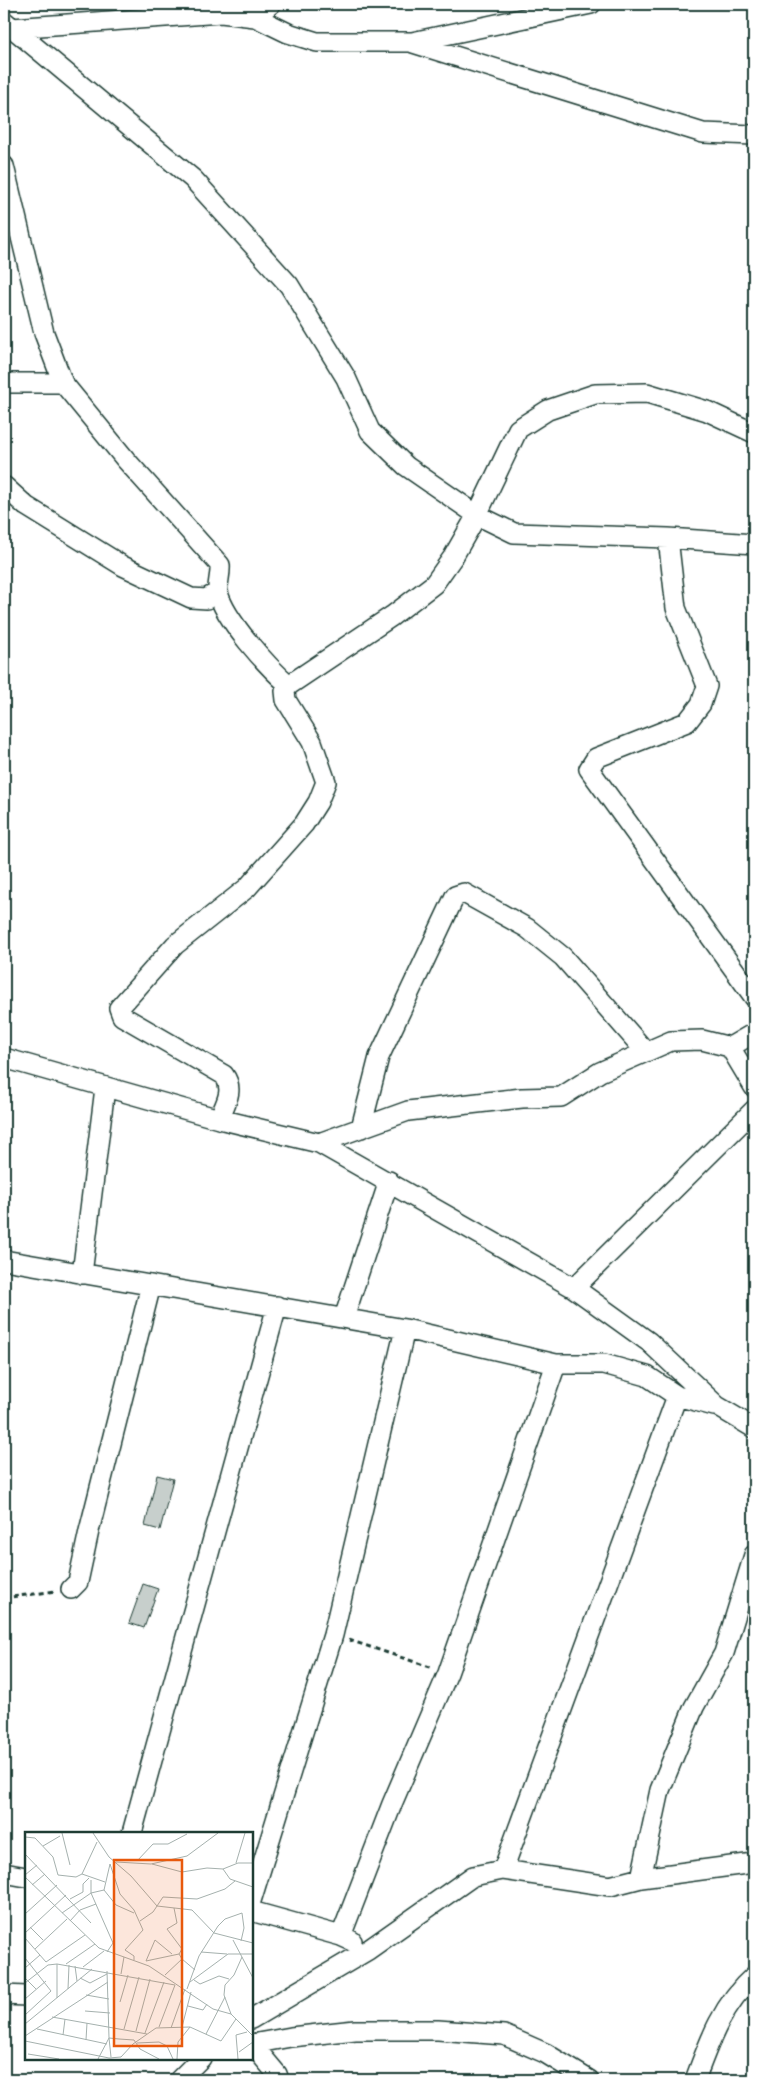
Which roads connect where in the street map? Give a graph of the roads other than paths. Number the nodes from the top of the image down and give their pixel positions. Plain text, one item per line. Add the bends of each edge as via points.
1 (271, 4) edge
2 (591, 4) edge
3 (255, 18) junction
4 (8, 24) edge
5 (412, 42) junction
6 (754, 135) edge
7 (4, 166) edge
8 (4, 382) edge
9 (63, 383) junction
10 (754, 433) edge
11 (4, 486) edge
12 (476, 515) junction
13 (668, 538) junction
14 (754, 544) edge
15 (218, 591) junction
16 (289, 685) junction
17 (754, 997) edge
18 (754, 1032) edge
19 (730, 1047) junction
20 (646, 1052) junction
21 (4, 1058) edge
22 (754, 1087) edge
23 (106, 1088) junction
24 (754, 1110) edge
25 (219, 1119) junction
26 (361, 1128) junction
27 (319, 1143) junction
28 (389, 1181) junction
29 (4, 1260) edge
30 (82, 1274) junction
31 (151, 1285) junction
32 (574, 1288) junction
33 (277, 1306) junction
34 (344, 1318) junction
35 (406, 1329) junction
36 (556, 1364) junction
37 (678, 1396) junction
38 (717, 1406) junction
39 (754, 1428) edge
40 (754, 1556) edge
41 (71, 1588) road end
42 (132, 1832) edge
43 (754, 1863) edge
44 (504, 1870) junction
45 (4, 1873) edge
46 (25, 1877) edge
47 (641, 1878) junction
48 (252, 1898) edge
49 (252, 1911) edge
50 (341, 1936) junction
51 (368, 1950) junction
52 (754, 1976) edge
53 (4, 1996) edge
54 (25, 1996) edge
55 (252, 2018) edge
56 (252, 2044) edge
57 (200, 2059) edge
58 (179, 2080) edge
59 (279, 2080) edge
60 (589, 2080) edge
61 (695, 2080) edge

1 - 3 street
2 - 5 street
3 - 4 street via 221,13
3 - 5 street via 317,42
4 - 12 street via 193,178 289,285 346,378 370,431 406,466
5 - 6 street via 703,133
7 - 9 street via 44,333
8 - 9 street
9 - 15 street via 126,460 220,565
10 - 12 street via 707,411 647,393 595,394 548,410 518,429
11 - 15 street via 26,506 123,566 191,598 207,598
12 - 13 street via 514,533
12 - 16 street via 454,557 434,584
13 - 14 street
13 - 17 street via 676,608 708,686 701,704 687,722 596,758 589,769
15 - 16 street via 236,624 269,668
16 - 25 street via 285,691 286,700 312,742 326,782 318,802 304,824 247,888 175,945 119,1008 122,1016 224,1075 230,1083 229,1092
18 - 19 street
19 - 20 street via 702,1040 670,1041
19 - 22 street
20 - 26 street via 600,1072 562,1097 522,1098 408,1111
20 - 26 street via 563,957 527,928 464,892 459,893 379,1057
21 - 23 street
23 - 25 street
23 - 30 street
24 - 32 street
25 - 27 street
26 - 27 street
27 - 28 street
28 - 32 street
28 - 34 street
29 - 30 street
30 - 31 street
31 - 33 street
31 - 41 street via 78,1582
32 - 38 street via 649,1342
33 - 34 street
33 - 42 street
34 - 35 street
35 - 36 street
35 - 48 street via 333,1635
36 - 37 street via 604,1364 647,1376
36 - 50 street via 448,1673 392,1804
37 - 38 street
37 - 44 street
38 - 39 street
40 - 47 street via 724,1653 694,1707 660,1790
43 - 47 street
44 - 47 street via 610,1886
44 - 51 street via 473,1876
45 - 46 street
49 - 50 street
50 - 51 street
51 - 55 street
52 - 61 street via 725,2010
53 - 54 street
56 - 59 street
56 - 60 street via 355,2030 438,2030 504,2035 545,2053
57 - 58 street

